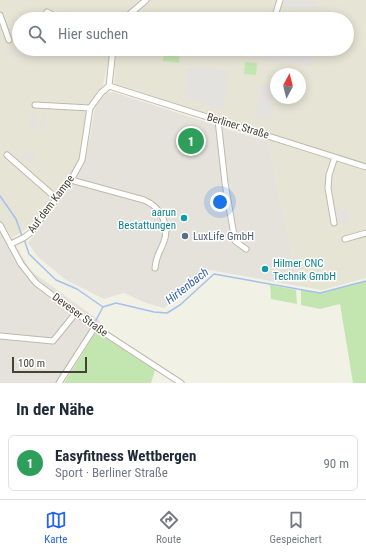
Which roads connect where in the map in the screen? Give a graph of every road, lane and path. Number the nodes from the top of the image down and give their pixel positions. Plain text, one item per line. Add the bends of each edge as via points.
1 (146, 0) edge
2 (280, 0) edge
3 (132, 12) edge
4 (276, 12) edge
5 (0, 15) edge
6 (9, 40) dead end
7 (113, 56) edge
8 (109, 86) junction
9 (35, 105) dead end
10 (90, 108) junction
11 (218, 120) junction
12 (7, 154) dead end
13 (335, 157) junction
14 (366, 167) edge
15 (71, 180) junction
16 (56, 198) junction
17 (334, 223) dead end
18 (0, 225) edge
19 (366, 233) edge
20 (345, 238) dead end
21 (11, 244) junction
22 (246, 249) dead end
23 (155, 268) dead end
24 (76, 314) junction
25 (95, 327) junction
26 (0, 336) edge
27 (59, 383) edge
28 (181, 383) edge

1 - 3 street
2 - 4 street
5 - 6 street
7 - 8 street
8 - 10 street, Auf dem Kampe
8 - 11 street, Berliner Straße
9 - 10 street
10 - 15 street, Auf dem Kampe via 82,160
11 - 13 street, Berliner Straße
11 - 22 street via 235,241
12 - 16 street
13 - 14 street, Berliner Straße
13 - 17 street via 328,188
15 - 16 street, Auf dem Kampe
15 - 23 street via 144,200 158,209 166,230 163,244 156,257
16 - 21 street, Auf dem Kampe via 30,233
18 - 21 street, Deveser Straße
19 - 20 street
21 - 24 street, Deveser Straße via 21,264 36,283
24 - 25 street, Deveser Straße
24 - 26 street via 53,341
25 - 27 street
25 - 28 street, Deveser Straße

